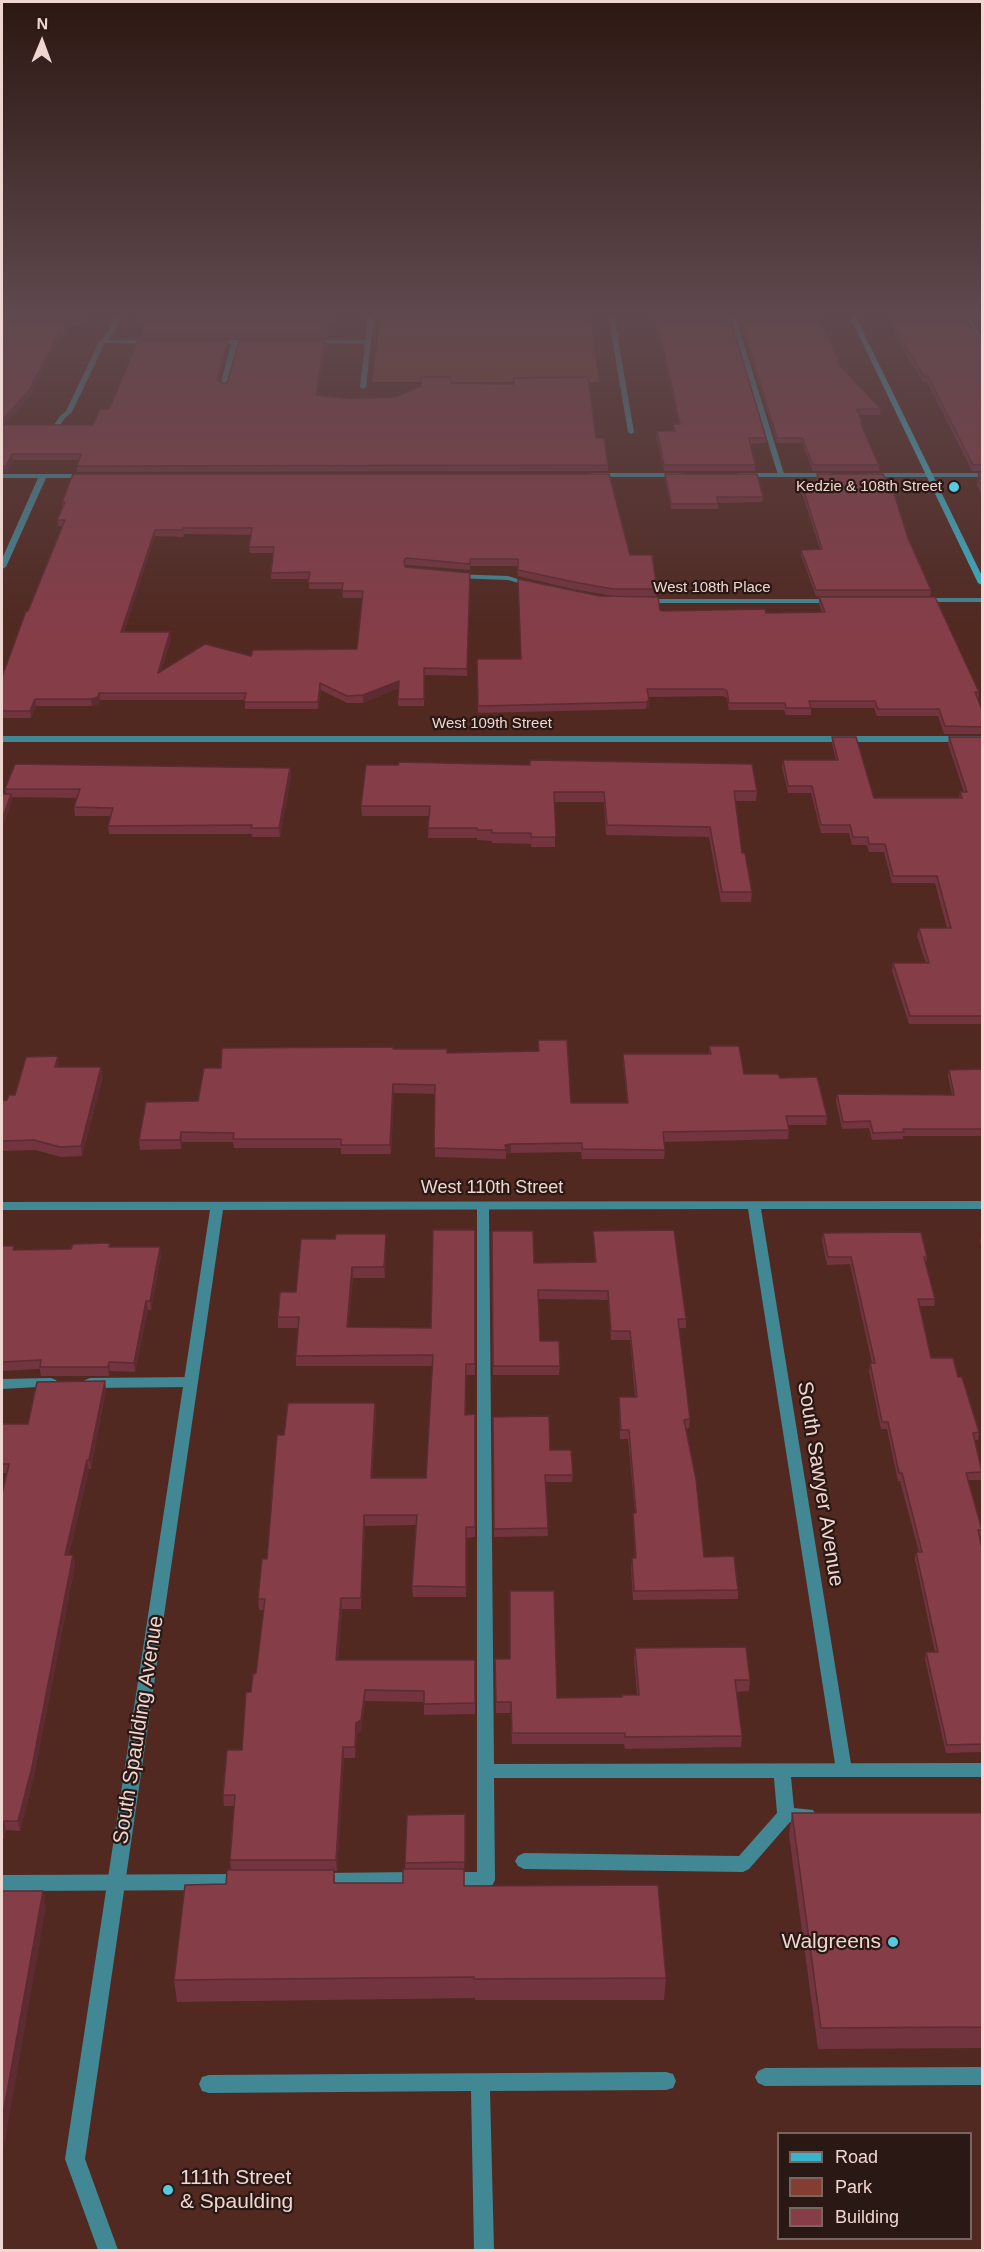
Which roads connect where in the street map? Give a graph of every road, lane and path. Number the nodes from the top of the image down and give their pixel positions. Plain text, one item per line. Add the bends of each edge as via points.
1 (60, 420) edge
2 (629, 420) edge
3 (765, 420) edge
4 (903, 420) edge
5 (56, 428) edge
6 (631, 432) dead end
7 (580, 475) edge
8 (687, 475) edge
9 (735, 475) edge
10 (782, 475) junction
11 (842, 475) edge
12 (866, 475) edge
13 (930, 475) junction
14 (982, 475) edge
15 (2, 476) edge
16 (43, 476) junction
17 (91, 476) edge
18 (2, 567) edge
19 (445, 575) edge
20 (982, 583) edge
21 (544, 588) edge
22 (912, 600) edge
23 (982, 600) edge
24 (631, 601) edge
25 (840, 601) edge
26 (2, 739) edge
27 (982, 739) edge
28 (754, 1205) junction
29 (982, 1205) edge
30 (2, 1206) edge
31 (217, 1206) junction
32 (483, 1206) junction
33 (191, 1382) junction
34 (2, 1384) edge
35 (782, 1770) junction
36 (844, 1770) junction
37 (982, 1770) edge
38 (486, 1771) junction
39 (786, 1815) junction
40 (820, 1815) edge
41 (524, 1861) dead end
42 (253, 1881) edge
43 (300, 1881) edge
44 (116, 1882) junction
45 (2, 1883) edge
46 (982, 2076) edge
47 (765, 2077) dead end
48 (666, 2081) dead end
49 (480, 2082) junction
50 (209, 2084) dead end
51 (108, 2250) edge
52 (484, 2250) edge

1 - 5 street
2 - 6 street
3 - 10 street
4 - 13 main road
7 - 8 street
9 - 10 street
10 - 11 street
12 - 13 street
13 - 14 street
13 - 20 main road
15 - 16 street
16 - 17 street
16 - 18 street
19 - 21 street via 508,578
22 - 23 street
24 - 25 street, West 108th Place
26 - 27 street, West 109th Street
28 - 29 street, West 110th Street
28 - 32 street, West 110th Street
28 - 36 street, South Sawyer Avenue
30 - 31 street, West 110th Street
31 - 32 street, West 110th Street
31 - 33 street, South Spaulding Avenue
32 - 38 street
33 - 34 street
33 - 44 street, South Spaulding Avenue
35 - 36 street
35 - 38 street
35 - 39 street
36 - 37 street
38 - 43 street via 486,1880
39 - 40 street
39 - 41 street via 743,1864
42 - 44 street
44 - 45 street
44 - 51 street, South Spaulding Avenue via 75,2159
46 - 47 street
48 - 49 street
49 - 50 street
49 - 52 street

